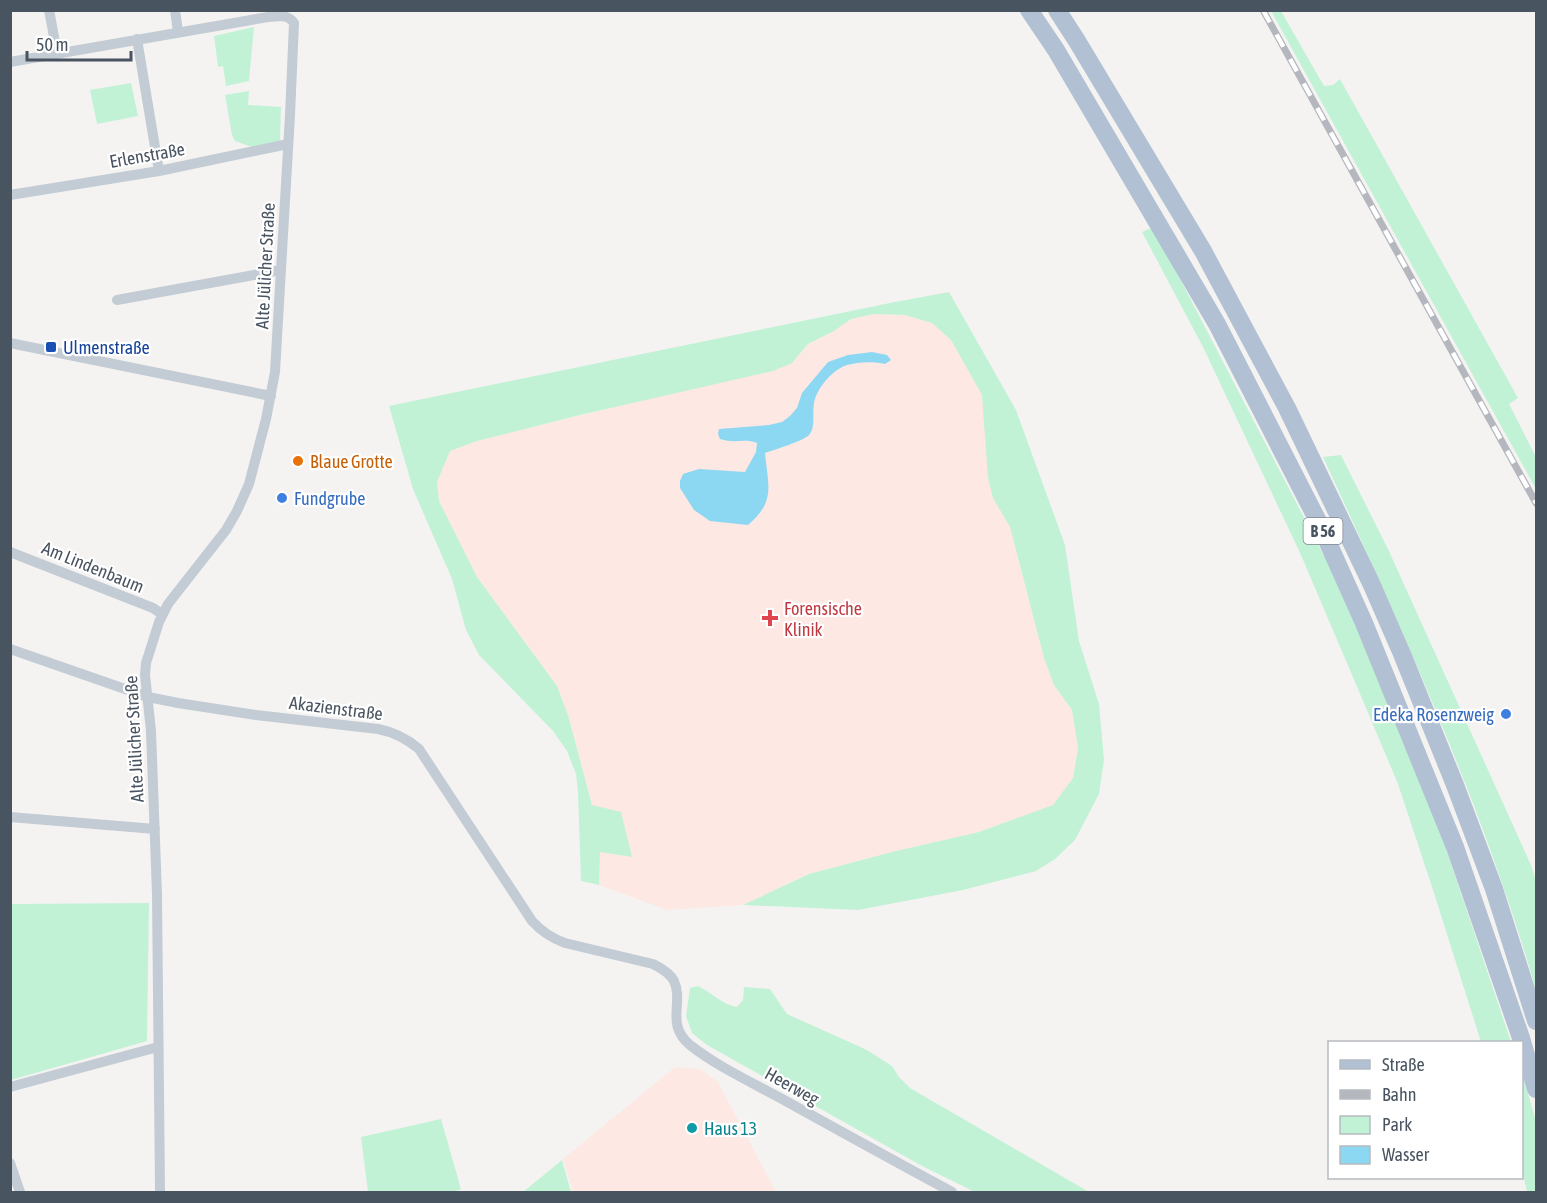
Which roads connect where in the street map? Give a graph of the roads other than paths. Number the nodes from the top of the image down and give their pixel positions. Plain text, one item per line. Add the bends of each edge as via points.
1 (49, 10) edge
2 (175, 10) edge
3 (1029, 10) edge
4 (1057, 10) edge
5 (178, 32) junction
6 (137, 39) junction
7 (57, 53) junction
8 (10, 62) edge
9 (288, 144) junction
10 (159, 171) junction
11 (10, 195) edge
12 (281, 270) junction
13 (117, 300) dead end
14 (10, 343) edge
15 (271, 396) junction
16 (10, 552) edge
17 (162, 614) junction
18 (10, 649) edge
19 (148, 696) junction
20 (10, 817) edge
21 (154, 829) junction
22 (666, 972) joint
23 (1536, 1021) edge
24 (1521, 1041) edge
25 (158, 1047) junction
26 (1523, 1047) edge
27 (10, 1087) edge
28 (1536, 1089) edge
29 (10, 1163) edge
30 (20, 1192) edge
31 (160, 1192) edge
32 (952, 1192) edge

1 - 7 street
2 - 5 street
3 - 24 main road, B 56 via 1217,324 1321,527 1455,847
4 - 23 main road, B 56 via 1203,251 1287,408 1371,583 1455,785 1494,889
5 - 6 street
5 - 9 street, Alte Jülicher Straße via 279,16 291,18 295,28
6 - 7 street
6 - 10 street
7 - 8 street
9 - 10 street, Erlenstraße
9 - 12 street, Alte Jülicher Straße
10 - 11 street, Erlenstraße
12 - 13 street
12 - 15 street, Alte Jülicher Straße
14 - 15 street
15 - 17 street, Alte Jülicher Straße via 249,484 237,511
16 - 17 street, Am Lindenbaum
17 - 19 street, Alte Jülicher Straße via 146,663
18 - 19 street, Akazienstraße
19 - 21 street, Alte Jülicher Straße
19 - 22 street, Akazienstraße via 256,715 392,732 418,749 542,932 565,943 653,964
20 - 21 street
21 - 25 street, Alte Jülicher Straße
22 - 32 street, Heerweg via 674,980 677,1024 689,1044
25 - 27 street
25 - 31 street, Alte Jülicher Straße
26 - 28 main road, B 56
29 - 30 street

